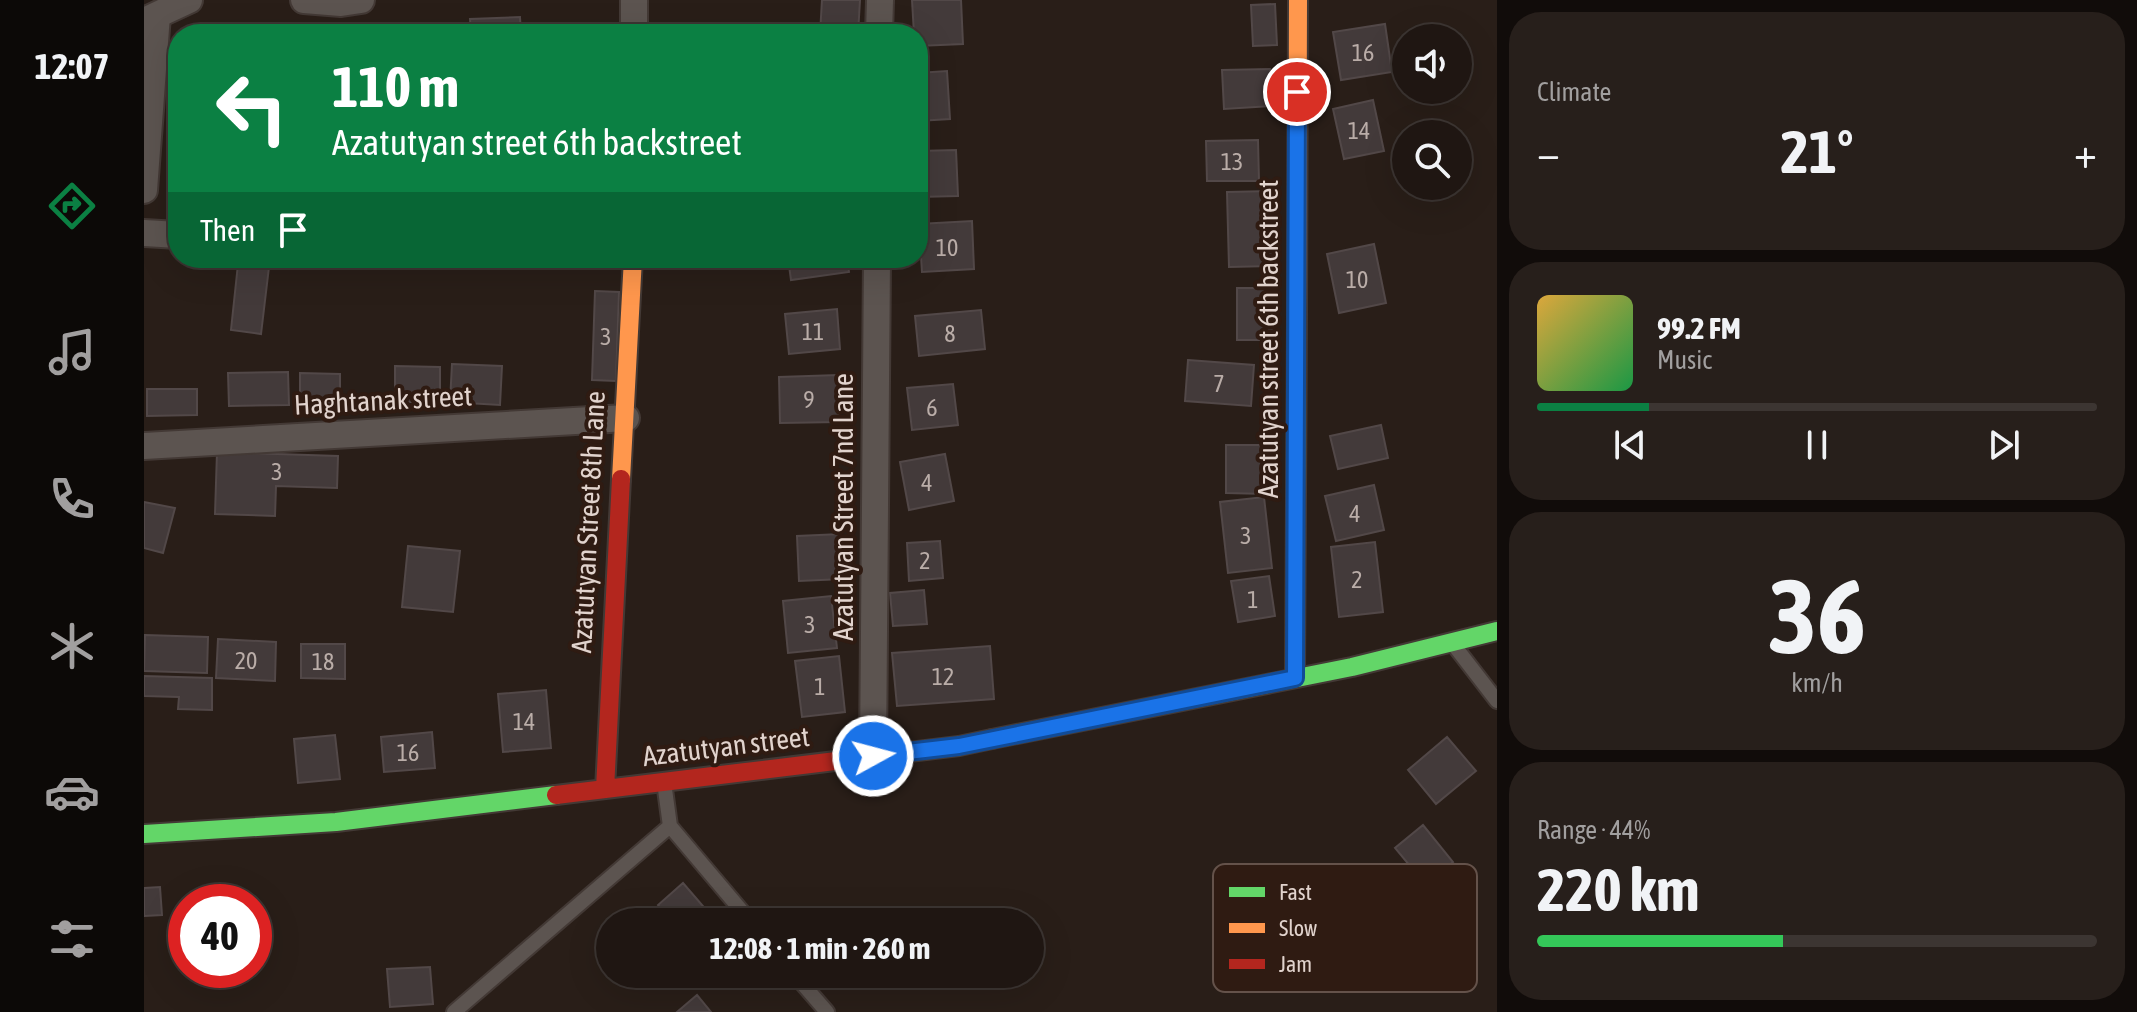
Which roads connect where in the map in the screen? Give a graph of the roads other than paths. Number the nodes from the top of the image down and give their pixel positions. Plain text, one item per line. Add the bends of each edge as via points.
1 (189, 0) edge
2 (304, 0) edge
3 (361, 0) edge
4 (634, 0) edge
5 (880, 0) edge
6 (1298, 0) edge
7 (150, 18) edge
8 (634, 24) edge
9 (879, 24) edge
10 (144, 190) edge
11 (144, 233) edge
12 (168, 234) edge
13 (633, 268) edge
14 (877, 268) edge
15 (626, 418) junction
16 (144, 446) edge
17 (1497, 631) edge
18 (1451, 642) junction
19 (1295, 678) junction
20 (1497, 701) edge
21 (873, 756) junction
22 (663, 782) junction
23 (605, 789) junction
24 (670, 826) junction
25 (144, 834) edge
26 (739, 908) edge
27 (806, 988) edge
28 (454, 1012) edge
29 (827, 1012) edge

1 - 7 street
2 - 3 street
4 - 8 street
5 - 9 street
6 - 19 street, Azatutyan street 6th backstreet
7 - 10 street
11 - 12 street
13 - 15 street, Azatutyan Street 8th Lane
14 - 21 street, Azatutyan Street 7nd Lane
15 - 16 street, Haghtanak street
15 - 23 street, Azatutyan Street 8th Lane
17 - 18 street, Azatutyan street
18 - 19 street, Azatutyan street
18 - 20 lane
19 - 21 street, Azatutyan street via 959,746
21 - 22 street, Azatutyan street
22 - 23 street, Azatutyan street
22 - 24 lane
23 - 25 street, Azatutyan street via 336,822
24 - 26 lane
24 - 28 lane
27 - 29 lane

